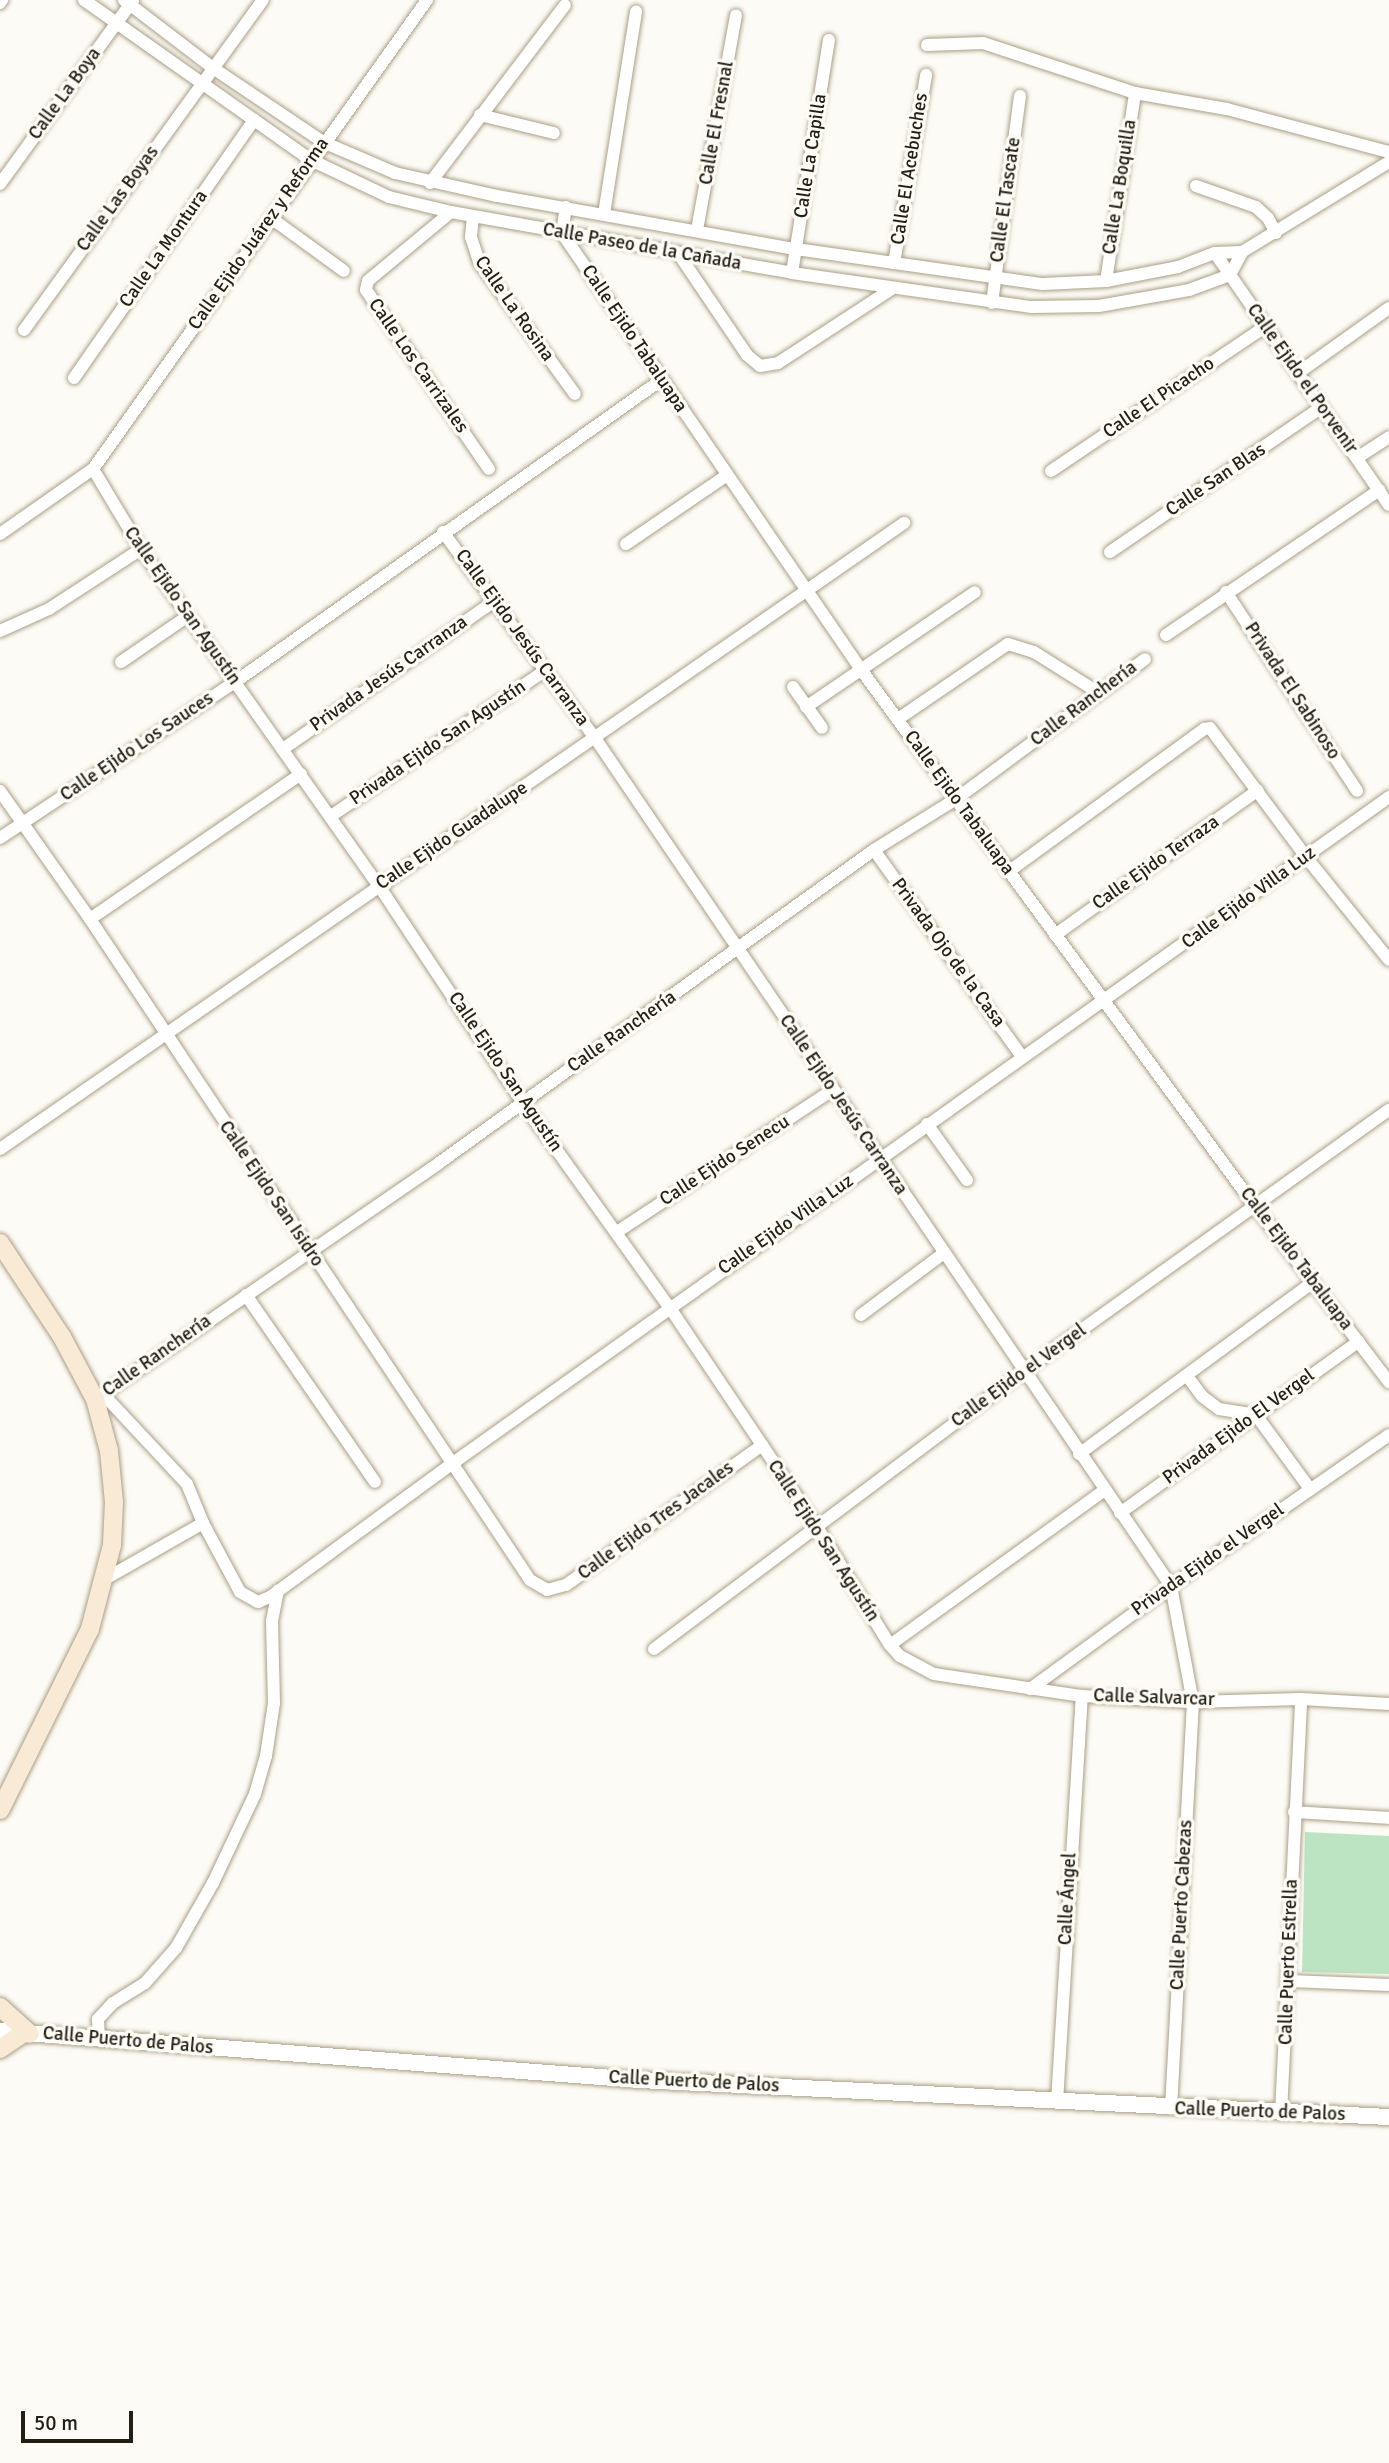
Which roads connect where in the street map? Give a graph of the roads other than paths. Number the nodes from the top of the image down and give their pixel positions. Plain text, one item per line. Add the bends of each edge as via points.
1 (84, 0) edge
2 (263, 0) edge
3 (427, 0) edge
4 (129, 1) edge
5 (565, 5) dead end
6 (636, 12) dead end
7 (736, 16) dead end
8 (116, 24) junction
9 (829, 40) dead end
10 (927, 46) dead end
11 (213, 68) junction
12 (926, 75) dead end
13 (201, 83) junction
14 (1135, 93) junction
15 (1020, 96) dead end
16 (480, 115) junction
17 (254, 120) junction
18 (554, 133) dead end
19 (323, 142) junction
20 (1389, 152) edge
21 (311, 160) junction
22 (1389, 162) edge
23 (430, 183) junction
24 (0, 184) edge
25 (1196, 186) dead end
26 (566, 207) junction
27 (451, 212) junction
28 (604, 214) junction
29 (473, 216) junction
30 (271, 218) junction
31 (697, 230) junction
32 (562, 233) junction
33 (1276, 233) junction
34 (796, 249) junction
35 (1242, 252) junction
36 (678, 253) junction
37 (1215, 253) junction
38 (894, 263) junction
39 (344, 271) dead end
40 (792, 273) junction
41 (1230, 275) junction
42 (995, 277) junction
43 (1106, 281) junction
44 (893, 288) junction
45 (992, 303) junction
46 (1389, 308) edge
47 (1266, 326) junction
48 (24, 330) dead end
49 (1298, 373) junction
50 (74, 378) dead end
51 (661, 380) junction
52 (575, 394) dead end
53 (1322, 407) junction
54 (1389, 437) edge
55 (1357, 458) junction
56 (93, 469) junction
57 (489, 469) dead end
58 (1051, 471) dead end
59 (727, 475) junction
60 (1379, 490) junction
61 (1389, 505) edge
62 (904, 523) dead end
63 (443, 532) junction
64 (0, 534) edge
65 (626, 544) dead end
66 (141, 549) junction
67 (1110, 552) dead end
68 (807, 590) junction
69 (975, 592) dead end
70 (1226, 592) junction
71 (496, 600) junction
72 (188, 616) junction
73 (0, 631) edge
74 (1166, 635) dead end
75 (1144, 659) dead end
76 (121, 662) dead end
77 (546, 670) junction
78 (862, 671) junction
79 (235, 682) junction
80 (793, 687) dead end
81 (1099, 693) junction
82 (806, 707) junction
83 (898, 719) junction
84 (822, 728) dead end
85 (595, 738) junction
86 (283, 748) junction
87 (301, 774) junction
88 (1258, 790) junction
89 (0, 791) edge
90 (1357, 791) dead end
91 (1389, 797) edge
92 (956, 799) junction
93 (331, 816) junction
94 (22, 823) junction
95 (0, 838) edge
96 (874, 850) junction
97 (1306, 857) junction
98 (1008, 872) junction
99 (379, 886) junction
100 (90, 919) junction
101 (1055, 935) junction
102 (739, 949) junction
103 (1389, 960) edge
104 (1105, 1002) junction
105 (164, 1035) junction
106 (1022, 1057) junction
107 (832, 1090) junction
108 (523, 1102) junction
109 (1389, 1110) edge
110 (927, 1124) junction
111 (0, 1149) edge
112 (878, 1159) junction
113 (967, 1180) dead end
114 (1254, 1205) junction
115 (617, 1231) junction
116 (0, 1243) edge
117 (310, 1252) junction
118 (944, 1253) junction
119 (1313, 1282) junction
120 (246, 1295) junction
121 (670, 1308) junction
122 (861, 1315) dead end
123 (1359, 1341) junction
124 (1024, 1371) junction
125 (1187, 1376) junction
126 (1389, 1382) edge
127 (99, 1396) junction
128 (1256, 1415) junction
129 (1389, 1435) edge
130 (762, 1444) junction
131 (1079, 1454) junction
132 (453, 1463) junction
133 (375, 1482) dead end
134 (1310, 1489) junction
135 (1105, 1490) junction
136 (1120, 1513) junction
137 (203, 1523) junction
138 (817, 1527) junction
139 (105, 1579) junction
140 (1171, 1586) junction
141 (278, 1591) junction
142 (547, 1591) joint
143 (890, 1645) junction
144 (654, 1649) dead end
145 (921, 1669) joint
146 (1030, 1689) junction
147 (1082, 1696) junction
148 (1301, 1699) junction
149 (1193, 1702) junction
150 (1389, 1704) edge
151 (0, 1810) edge
152 (1294, 1812) junction
153 (1389, 1818) edge
154 (1290, 1981) junction
155 (1389, 1985) edge
156 (0, 2007) edge
157 (0, 2031) edge
158 (27, 2034) junction
159 (99, 2039) junction
160 (0, 2049) edge
161 (1057, 2102) junction
162 (1171, 2108) junction
163 (1281, 2113) junction
164 (1389, 2117) edge

1 - 8 street, Calle Paseo de la Cañada
2 - 11 street, Calle Las Boyas
3 - 19 street, Calle Ejido Juárez y Reforma
4 - 8 street, Calle La Boya
4 - 11 street, Calle Paseo de la Cañada
5 - 16 street
6 - 28 street
7 - 31 street, Calle El Fresnal
8 - 13 street, Calle Paseo de la Cañada
8 - 24 street, Calle La Boya
9 - 34 street, Calle La Capilla
10 - 14 street via 983,43
11 - 13 street, Calle Las Boyas
11 - 19 street, Calle Paseo de la Cañada
12 - 38 street, Calle El Acebuches
13 - 17 street, Calle Paseo de la Cañada
13 - 48 street, Calle Las Boyas
14 - 20 street via 1227,108
14 - 43 street, Calle La Boquilla
15 - 42 street, Calle El Tascate
16 - 18 street
16 - 23 street
17 - 21 street, Calle Paseo de la Cañada
17 - 50 street, Calle La Montura
19 - 21 street, Calle Ejido Juárez y Reforma
19 - 23 street, Calle Paseo de la Cañada
21 - 27 street, Calle Paseo de la Cañada via 389,197
21 - 30 street, Calle Ejido Juárez y Reforma
22 - 33 street, Calle Paseo de la Cañada
23 - 26 street, Calle Paseo de la Cañada
25 - 33 street via 1256,207
26 - 28 street, Calle Paseo de la Cañada
26 - 32 street
27 - 29 street, Calle Paseo de la Cañada
27 - 57 street, Calle Los Carrizales via 368,281 366,290
28 - 31 street, Calle Paseo de la Cañada
29 - 32 street, Calle Paseo de la Cañada
29 - 52 street, Calle La Rosina via 471,237 479,262
30 - 39 street
30 - 56 street, Calle Ejido Juárez y Reforma
31 - 34 street, Calle Paseo de la Cañada
32 - 36 street, Calle Paseo de la Cañada
32 - 51 street, Calle Ejido Tabaluapa
33 - 35 street, Calle Paseo de la Cañada
34 - 38 street, Calle Paseo de la Cañada
34 - 40 street, Calle La Capilla
35 - 37 street, Calle Paseo de la Cañada
35 - 41 street
36 - 40 street, Calle Paseo de la Cañada
36 - 44 street via 747,355 760,366 778,363
37 - 41 street, Calle Ejido el Porvenir
37 - 43 street, Calle Paseo de la Cañada via 1178,267
38 - 42 street, Calle Paseo de la Cañada
40 - 44 street, Calle Paseo de la Cañada
41 - 45 street, Calle Paseo de la Cañada via 1189,290 1099,306
41 - 47 street, Calle Ejido el Porvenir
42 - 43 street, Calle Paseo de la Cañada via 1043,284
42 - 45 street, Calle El Tascate
44 - 45 street, Calle Paseo de la Cañada
46 - 49 street
47 - 49 street, Calle Ejido el Porvenir
47 - 58 street, Calle El Picacho
49 - 53 street, Calle Ejido el Porvenir
51 - 59 street, Calle Ejido Tabaluapa
51 - 63 street, Calle Ejido Los Sauces
53 - 55 street, Calle Ejido el Porvenir
53 - 67 street, Calle San Blas
54 - 55 street
55 - 60 street, Calle Ejido el Porvenir
56 - 64 street, Calle Ejido Juárez y Reforma
56 - 66 street, Calle Ejido San Agustín
59 - 65 street
59 - 68 street, Calle Ejido Tabaluapa
60 - 61 street, Calle Ejido el Porvenir
60 - 70 street
62 - 68 street, Calle Ejido Guadalupe
63 - 71 street, Calle Ejido Jesús Carranza
63 - 79 street, Calle Ejido Los Sauces
66 - 72 street, Calle Ejido San Agustín
66 - 73 street via 49,609
68 - 78 street, Calle Ejido Tabaluapa
68 - 85 street, Calle Ejido Guadalupe
69 - 78 street
70 - 74 street
70 - 90 street, Privada El Sabinoso
71 - 77 street, Calle Ejido Jesús Carranza
71 - 86 street, Privada Jesús Carranza
72 - 76 street
72 - 79 street, Calle Ejido San Agustín
75 - 81 street, Calle Ranchería
77 - 85 street, Calle Ejido Jesús Carranza
77 - 93 street, Privada Ejido San Agustín
78 - 82 street
78 - 83 street, Calle Ejido Tabaluapa
79 - 86 street, Calle Ejido San Agustín
79 - 94 street, Calle Ejido Los Sauces
80 - 82 street
81 - 83 street via 1034,652 1004,645
81 - 92 street, Calle Ranchería
82 - 84 street
83 - 92 street, Calle Ejido Tabaluapa
85 - 99 street, Calle Ejido Guadalupe
85 - 102 street, Calle Ejido Jesús Carranza
86 - 87 street, Calle Ejido San Agustín
87 - 93 street, Calle Ejido San Agustín
87 - 100 street
88 - 97 street
88 - 98 street via 1210,728
88 - 101 street, Calle Ejido Terraza
89 - 94 street, Calle Ejido San Isidro
91 - 97 street, Calle Ejido Villa Luz
92 - 96 street, Calle Ranchería
92 - 98 street, Calle Ejido Tabaluapa
93 - 99 street, Calle Ejido San Agustín
94 - 95 street, Calle Ejido Los Sauces
94 - 100 street, Calle Ejido San Isidro
96 - 102 street, Calle Ranchería
96 - 106 street, Privada Ojo de la Casa
97 - 103 street
97 - 104 street, Calle Ejido Villa Luz
98 - 101 street, Calle Ejido Tabaluapa
99 - 105 street, Calle Ejido Guadalupe
99 - 108 street, Calle Ejido San Agustín
100 - 105 street, Calle Ejido San Isidro
101 - 104 street, Calle Ejido Tabaluapa
102 - 107 street, Calle Ejido Jesús Carranza
102 - 108 street, Calle Ranchería
104 - 106 street, Calle Ejido Villa Luz
104 - 114 street, Calle Ejido Tabaluapa
105 - 111 street, Calle Ejido Guadalupe
105 - 117 street, Calle Ejido San Isidro
106 - 110 street, Calle Ejido Villa Luz
107 - 112 street, Calle Ejido Jesús Carranza
107 - 115 street, Calle Ejido Senecu
108 - 115 street, Calle Ejido San Agustín
108 - 117 street, Calle Ranchería
109 - 114 street, Calle Ejido el Vergel
110 - 112 street, Calle Ejido Villa Luz
110 - 113 street
112 - 118 street, Calle Ejido Jesús Carranza
112 - 121 street, Calle Ejido Villa Luz
114 - 119 street, Calle Ejido Tabaluapa
114 - 124 street, Calle Ejido el Vergel
115 - 121 street, Calle Ejido San Agustín
116 - 127 main road
117 - 120 street, Calle Ranchería
117 - 132 street, Calle Ejido San Isidro
118 - 122 street
118 - 124 street, Calle Ejido Jesús Carranza
119 - 123 street, Calle Ejido Tabaluapa
119 - 125 street
120 - 127 street, Calle Ranchería
120 - 133 street
121 - 130 street, Calle Ejido San Agustín
121 - 132 street, Calle Ejido Villa Luz
123 - 126 street, Calle Ejido Tabaluapa
123 - 128 street, Privada Ejido El Vergel
124 - 131 street, Calle Ejido Jesús Carranza
124 - 138 street, Calle Ejido el Vergel
125 - 128 street via 1219,1409
125 - 131 street
127 - 137 street via 180,1474
127 - 139 main road via 114,1479 114,1527
128 - 134 street
128 - 136 street, Privada Ejido El Vergel
129 - 134 street, Privada Ejido el Vergel
130 - 138 street, Calle Ejido San Agustín
130 - 142 street, Calle Ejido Tres Jacales via 566,1586
131 - 135 street, Calle Ejido Jesús Carranza
132 - 141 street, Calle Ejido Villa Luz
132 - 142 street, Calle Ejido San Isidro via 530,1580
134 - 140 street, Privada Ejido el Vergel
135 - 136 street, Calle Ejido Jesús Carranza
135 - 143 street
136 - 140 street, Calle Ejido Jesús Carranza
137 - 139 street
137 - 141 street, Calle Ejido Villa Luz via 240,1592 251,1600 264,1600
138 - 143 street, Calle Ejido San Agustín
138 - 144 street, Calle Ejido el Vergel
139 - 151 main road via 90,1629
140 - 146 street, Privada Ejido el Vergel
140 - 149 street, Calle Ejido Jesús Carranza
141 - 159 street via 272,1621 274,1703 255,1794 214,1883 176,1948 145,1983 113,2003 98,2019
143 - 145 street, Calle Ejido San Agustín
145 - 146 street, Calle Salvarcar
146 - 147 street, Calle Salvarcar
147 - 149 street, Calle Salvarcar
147 - 161 street, Calle Ángel
148 - 149 street, Calle Salvarcar
148 - 150 street, Calle Salvarcar
148 - 152 street, Calle Puerto Estrella
149 - 162 street, Calle Puerto Cabezas
152 - 153 street
152 - 154 street, Calle Puerto Estrella
154 - 155 street
154 - 163 street, Calle Puerto Estrella
156 - 158 main road
157 - 158 street, Calle Puerto de Palos
158 - 159 street, Calle Puerto de Palos
158 - 160 main road
159 - 161 street, Calle Puerto de Palos via 640,2080
161 - 162 street, Calle Puerto de Palos
162 - 163 street, Calle Puerto de Palos
163 - 164 street, Calle Puerto de Palos

